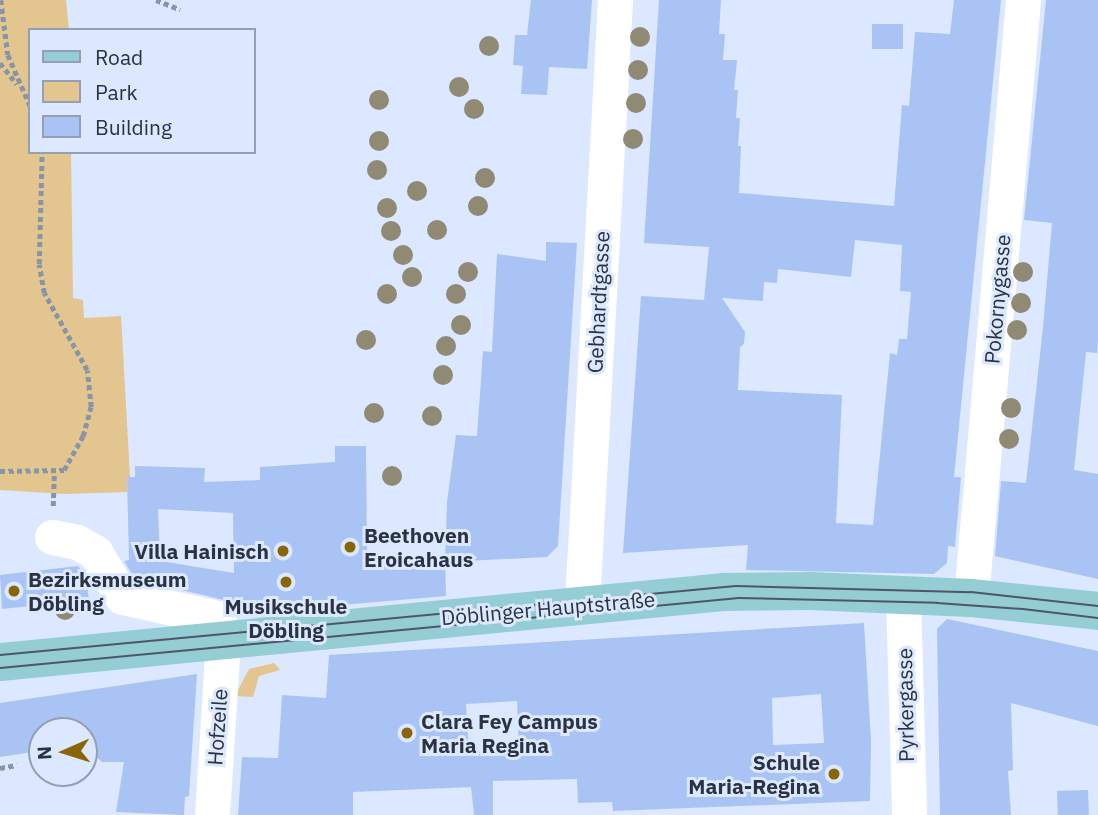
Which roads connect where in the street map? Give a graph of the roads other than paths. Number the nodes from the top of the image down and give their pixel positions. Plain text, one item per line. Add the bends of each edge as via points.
1 (615, 0) edge
2 (1023, 0) edge
3 (52, 537) dead end
4 (903, 596) junction
5 (971, 598) junction
6 (582, 604) junction
7 (1098, 611) edge
8 (223, 640) junction
9 (0, 662) edge
10 (212, 815) edge
11 (909, 815) edge

1 - 6 street, Gebhardtgasse
2 - 5 street, Pokornygasse
3 - 8 street via 77,542 95,552 122,597 218,618
4 - 5 main road, Döblinger Hauptstraße
4 - 6 main road, Döblinger Hauptstraße via 767,591
4 - 11 street, Pyrkergasse
5 - 7 main road, Döblinger Hauptstraße
6 - 8 main road, Döblinger Hauptstraße
8 - 9 main road, Döblinger Hauptstraße
8 - 10 street, Hofzeile

